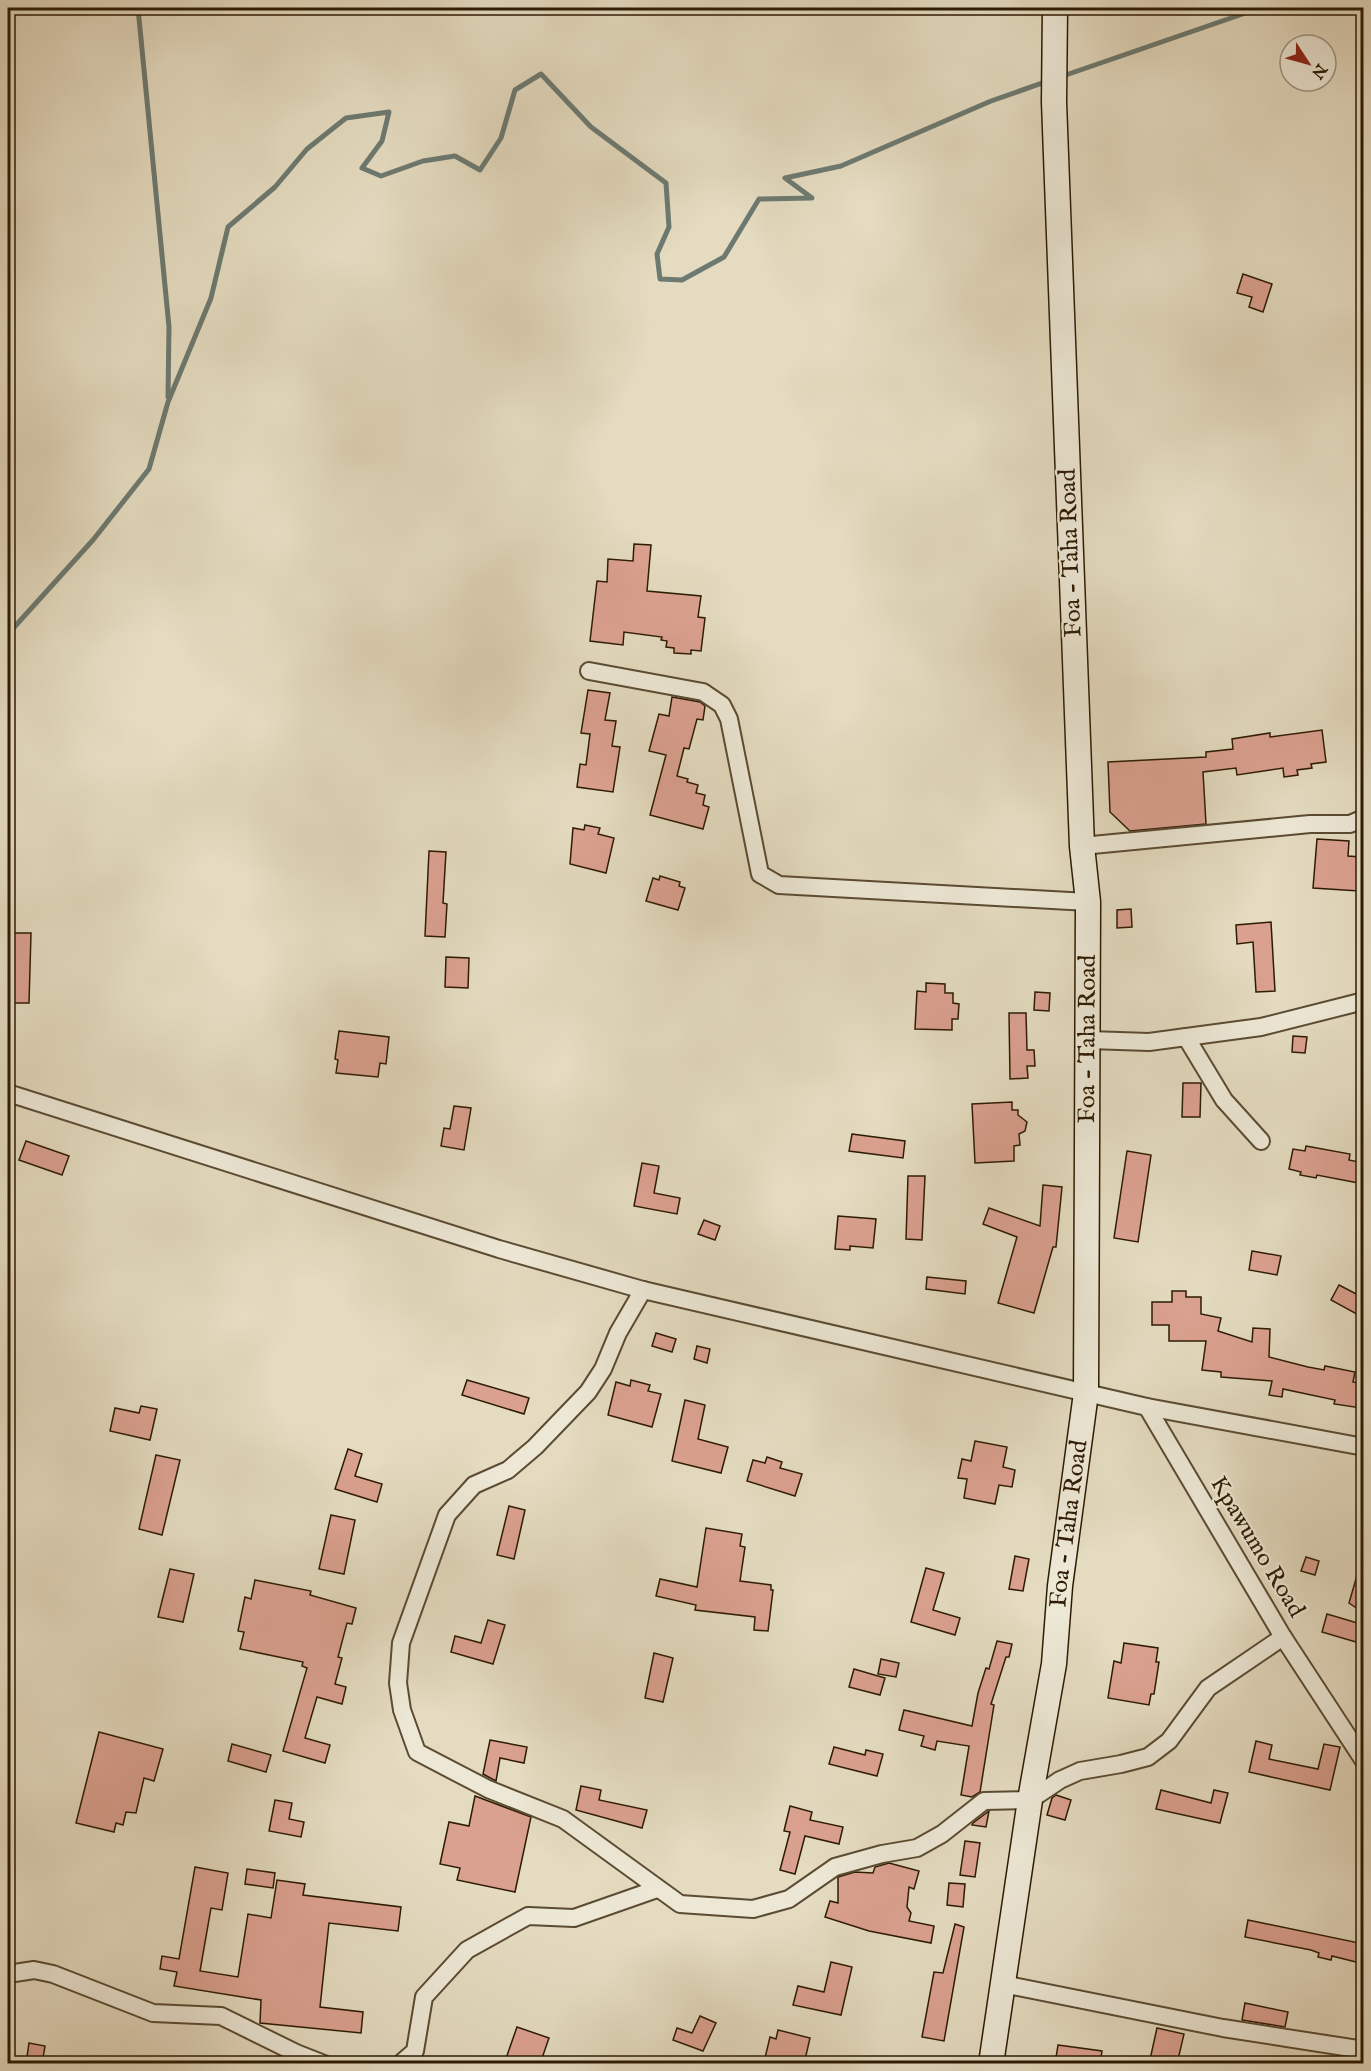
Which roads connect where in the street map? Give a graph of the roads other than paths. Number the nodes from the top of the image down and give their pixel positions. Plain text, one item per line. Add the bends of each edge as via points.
1 (1055, 8) edge
2 (589, 671) dead end
3 (1364, 818) edge
4 (1082, 846) junction
5 (1088, 902) junction
6 (1364, 1001) edge
7 (1186, 1037) junction
8 (1089, 1040) junction
9 (8, 1094) edge
10 (1262, 1141) dead end
11 (643, 1290) junction
12 (1086, 1393) junction
13 (1147, 1407) junction
14 (1364, 1447) edge
15 (1283, 1637) junction
16 (1364, 1761) edge
17 (1030, 1800) junction
18 (657, 1889) junction
19 (8, 1974) edge
20 (1003, 1984) junction
21 (1364, 2050) edge
22 (324, 2064) edge
23 (400, 2064) edge
24 (991, 2064) edge

1 - 4 street, Foa - Taha Road via 1054,102
2 - 5 street via 703,692 722,705 729,719 760,874 779,885
3 - 4 street via 1350,824 1310,824
4 - 5 street, Foa - Taha Road
5 - 8 street, Foa - Taha Road
6 - 7 street via 1261,1027
7 - 8 street via 1149,1042
7 - 10 street via 1224,1100
8 - 12 street, Foa - Taha Road
9 - 11 street via 499,1249
11 - 12 street
11 - 18 street via 588,1392 535,1447 508,1470 474,1485 447,1515 401,1643 398,1683 402,1710 417,1752 488,1789 563,1819
12 - 13 street
12 - 17 street, Foa - Taha Road via 1060,1586 1054,1664
13 - 14 street
13 - 15 street, Kpawumo Road
15 - 16 street, Kpawumo Road
15 - 17 street via 1208,1688 1168,1741 1148,1757 1080,1771
17 - 18 street via 984,1801 917,1848 836,1868 789,1899 753,1909 680,1904
17 - 20 street, Foa - Taha Road
18 - 23 street via 573,1918 528,1916 467,1950 424,1997 415,2051
19 - 22 street via 53,1974 153,2013 221,2016
20 - 21 street via 1223,2028
20 - 24 street, Foa - Taha Road

